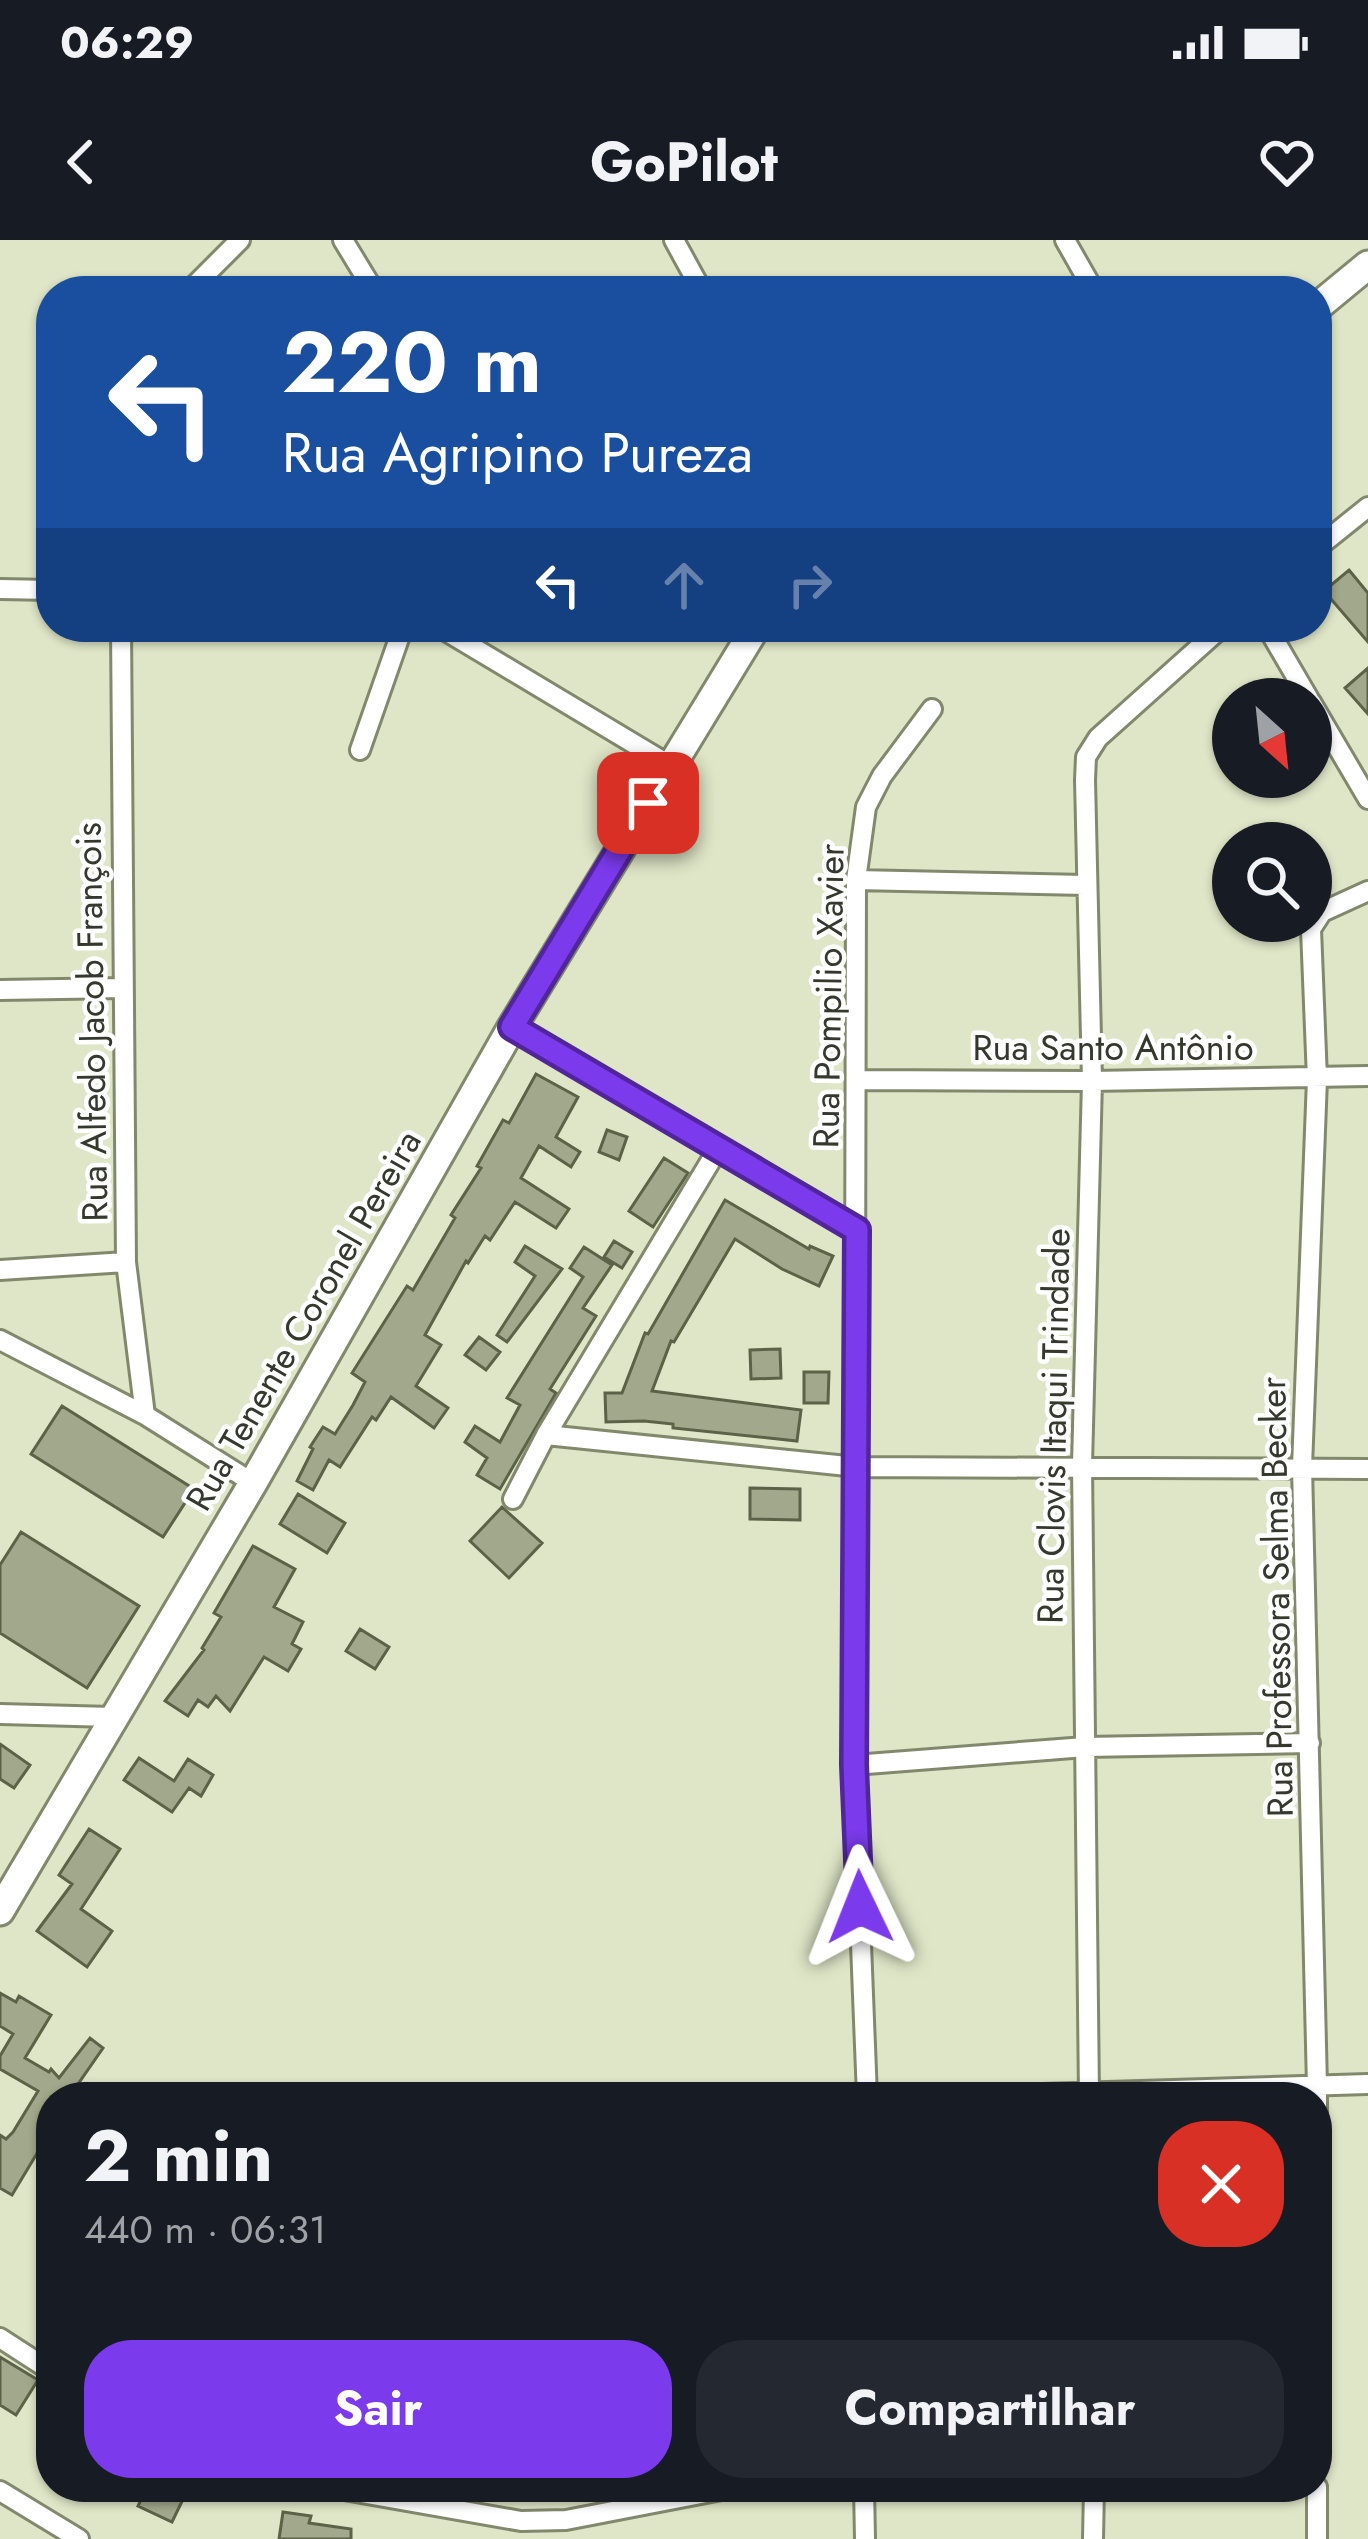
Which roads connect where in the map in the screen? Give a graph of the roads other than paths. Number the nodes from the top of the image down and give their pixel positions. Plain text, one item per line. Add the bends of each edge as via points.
1 (240, 240) edge
2 (343, 240) edge
3 (674, 240) edge
4 (1065, 240) edge
5 (1368, 265) edge
6 (204, 276) edge
7 (365, 276) edge
8 (694, 276) edge
9 (1085, 276) edge
10 (1332, 295) edge
11 (1366, 515) edge
12 (1332, 538) edge
13 (0, 589) edge
14 (36, 590) edge
15 (121, 642) edge
16 (398, 642) edge
17 (464, 642) edge
18 (748, 642) edge
19 (1205, 642) edge
20 (1276, 642) edge
21 (1297, 678) edge
22 (932, 709) dead end
23 (1332, 738) edge
24 (360, 750) dead end
25 (671, 766) junction
26 (1368, 799) edge
27 (856, 880) junction
28 (1085, 885) junction
29 (1368, 891) edge
30 (122, 988) junction
31 (0, 991) edge
32 (512, 1027) junction
33 (1368, 1076) edge
34 (1317, 1079) junction
35 (858, 1080) junction
36 (1092, 1081) junction
37 (719, 1147) junction
38 (857, 1230) junction
39 (126, 1262) junction
40 (0, 1270) edge
41 (0, 1340) edge
42 (145, 1415) junction
43 (546, 1435) junction
44 (1082, 1465) junction
45 (857, 1466) junction
46 (1302, 1467) junction
47 (1368, 1469) edge
48 (253, 1483) junction
49 (513, 1499) dead end
50 (0, 1714) edge
51 (112, 1717) junction
52 (1310, 1742) junction
53 (1085, 1747) junction
54 (854, 1765) junction
55 (0, 1911) edge
56 (866, 2082) edge
57 (1089, 2082) edge
58 (1317, 2082) edge
59 (1368, 2084) edge
60 (1332, 2085) edge
61 (0, 2338) edge
62 (36, 2361) edge
63 (0, 2491) edge
64 (413, 2502) edge
65 (659, 2502) edge
66 (864, 2502) edge
67 (1094, 2502) edge
68 (1317, 2502) edge
69 (79, 2539) edge
70 (865, 2539) edge
71 (1093, 2539) edge
72 (1316, 2539) edge

1 - 6 street
2 - 7 street
3 - 8 street
4 - 9 street
5 - 10 main road
11 - 12 street
13 - 14 street
15 - 30 street, Rua Alfedo Jacob François
16 - 24 street
17 - 25 street
18 - 25 main road, Rua Tenente Coronel Pereira
19 - 28 street, Rua Clovis Itaqui Trindade via 1086,757
20 - 21 street
22 - 27 street, Rua Pompilio Xavier via 866,807
23 - 26 street
25 - 32 main road, Rua Tenente Coronel Pereira
27 - 28 street
27 - 35 street, Rua Pompilio Xavier
28 - 36 street, Rua Clovis Itaqui Trindade
29 - 34 street, Rua Professora Selma Becker via 1322,911 1311,929
30 - 31 street
30 - 39 street, Rua Alfedo Jacob François
32 - 37 street
32 - 48 main road, Rua Tenente Coronel Pereira
33 - 34 street, Rua Santo Antônio
34 - 36 street, Rua Santo Antônio
34 - 46 street, Rua Professora Selma Becker
35 - 36 street, Rua Santo Antônio
35 - 38 street, Rua Pompilio Xavier
36 - 44 street, Rua Clovis Itaqui Trindade
37 - 38 street
37 - 43 street
38 - 45 street, Rua Pompilio Xavier
39 - 40 street
39 - 42 street, Rua Alfedo Jacob François
41 - 42 street
42 - 48 street
43 - 45 street
43 - 49 street
44 - 45 street
44 - 46 street
44 - 53 street, Rua Clovis Itaqui Trindade
45 - 54 street, Rua Pompilio Xavier
46 - 47 street
46 - 52 street, Rua Professora Selma Becker
48 - 51 main road, Rua Tenente Coronel Pereira
50 - 51 street
51 - 55 main road, Rua Tenente Coronel Pereira
52 - 53 street
52 - 58 street, Rua Professora Selma Becker
53 - 54 street
53 - 57 street, Rua Clovis Itaqui Trindade
54 - 56 street, Rua Pompilio Xavier
59 - 60 street
61 - 62 street
63 - 69 street
64 - 65 street via 521,2521
66 - 70 street
67 - 71 street
68 - 72 street

